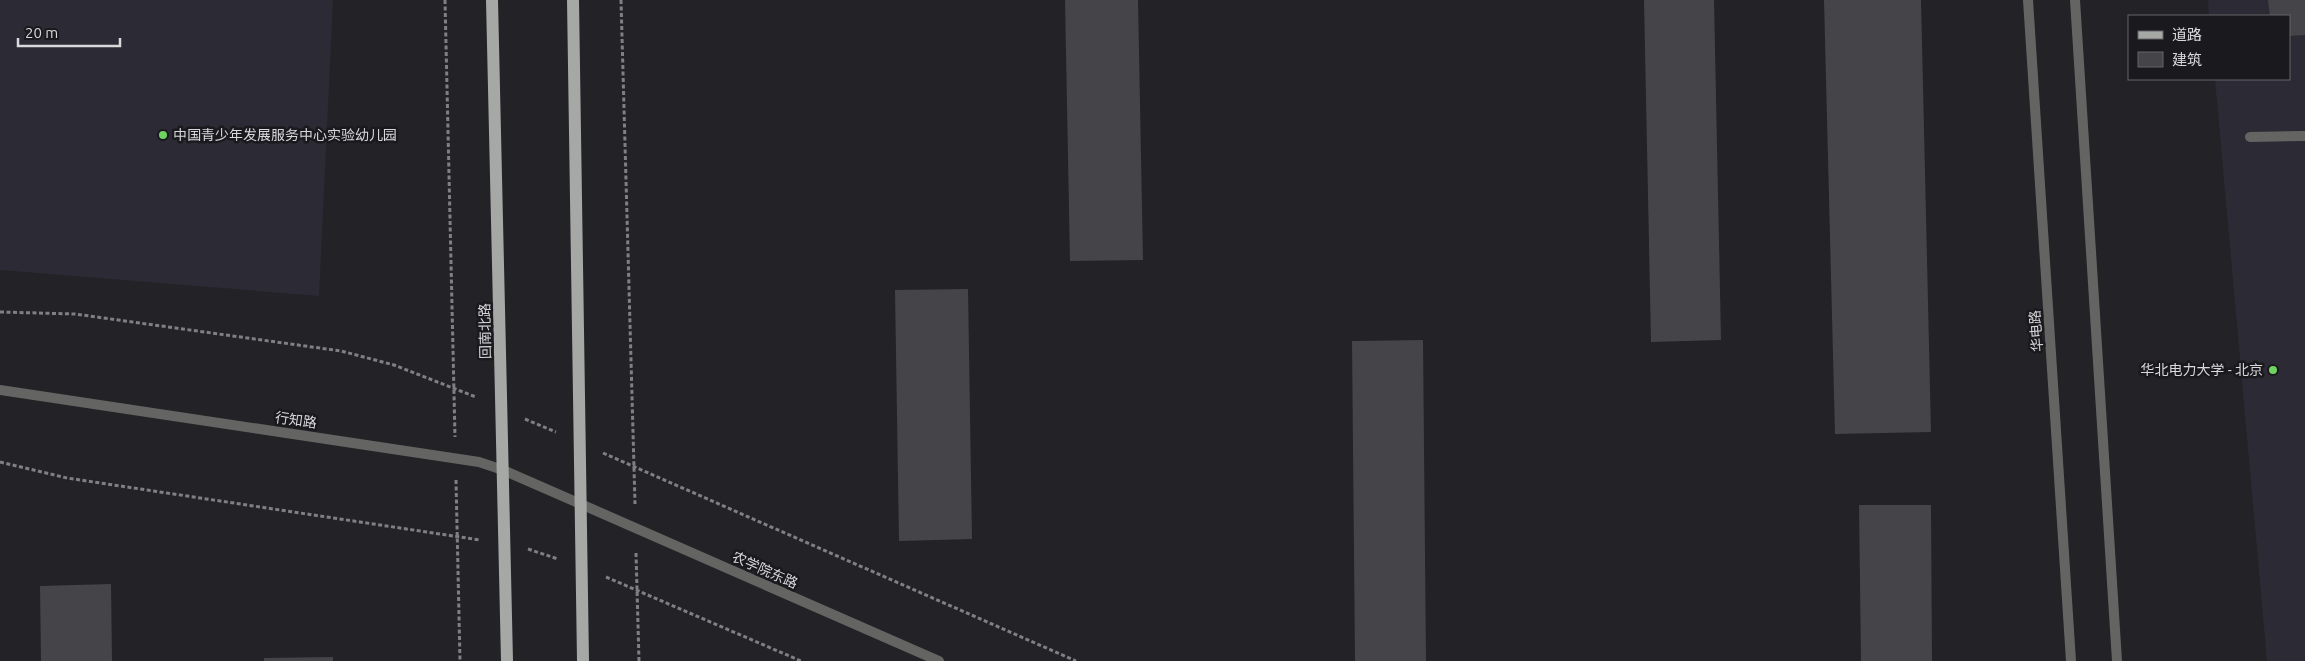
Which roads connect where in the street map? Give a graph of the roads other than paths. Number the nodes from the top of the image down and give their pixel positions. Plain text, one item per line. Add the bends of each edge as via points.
1 (492, 0) edge
2 (573, 0) edge
3 (2028, 0) edge
4 (2075, 0) edge
5 (2305, 136) edge
6 (2250, 137) dead end
7 (0, 390) edge
8 (503, 470) junction
9 (580, 504) junction
10 (507, 661) edge
11 (583, 661) edge
12 (939, 661) edge
13 (2071, 661) edge
14 (2117, 661) edge

1 - 8 main road, 回南北路
2 - 9 main road
3 - 13 street, 华电路
4 - 14 street
5 - 6 street
7 - 8 street, 行知路 via 455,457
8 - 9 street, 行知路
8 - 10 main road, 回南北路
9 - 11 main road
9 - 12 street, 农学院东路

